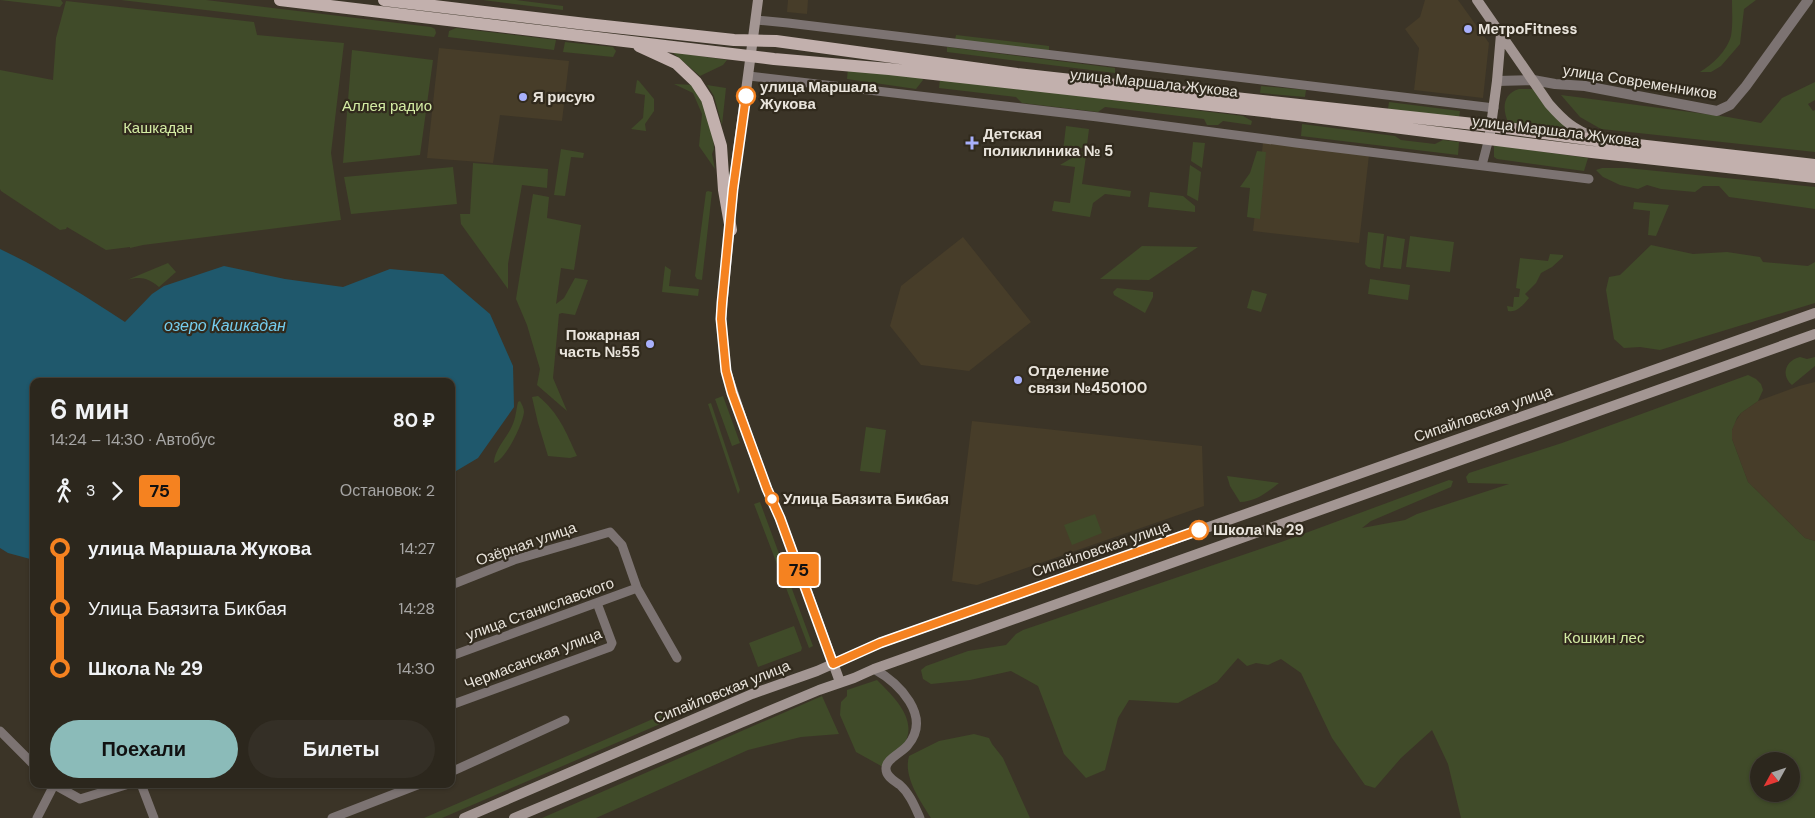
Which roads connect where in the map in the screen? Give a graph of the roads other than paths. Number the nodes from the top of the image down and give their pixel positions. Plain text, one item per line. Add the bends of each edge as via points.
1 (280, 0) edge
2 (384, 0) edge
3 (758, 0) edge
4 (1477, 0) edge
5 (1808, 0) edge
6 (756, 20) junction
7 (1501, 34) junction
8 (626, 41) junction
9 (754, 41) junction
10 (751, 55) junction
11 (749, 76) junction
12 (1533, 80) junction
13 (1498, 81) junction
14 (1494, 108) junction
15 (1490, 132) junction
16 (1602, 141) junction
17 (1482, 165) junction
18 (1815, 165) edge
19 (1815, 177) edge
20 (1589, 179) dead end
21 (730, 230) junction
22 (1815, 313) edge
23 (1815, 334) edge
24 (455, 584) edge
25 (637, 588) junction
26 (597, 603) junction
27 (455, 655) edge
28 (677, 658) dead end
29 (833, 664) junction
30 (874, 669) junction
31 (840, 682) junction
32 (455, 703) edge
33 (565, 720) dead end
34 (0, 731) edge
35 (30, 761) edge
36 (455, 770) edge
37 (51, 788) edge
38 (60, 788) edge
39 (116, 788) edge
40 (143, 788) edge
41 (410, 788) edge
42 (37, 818) edge
43 (154, 818) edge
44 (332, 818) edge
45 (464, 818) edge
46 (514, 818) edge
47 (920, 818) edge

1 - 8 main road, улица Маршала Жукова
2 - 9 main road, улица Маршала Жукова
3 - 6 main road
4 - 7 main road
5 - 12 street, улица Современников via 1746,86 1722,110
6 - 9 main road
6 - 14 street
7 - 12 main road
7 - 13 main road
8 - 10 main road, улица Маршала Жукова
8 - 21 main road via 676,63 707,98 722,146
9 - 10 main road
9 - 15 main road, улица Маршала Жукова via 776,41
10 - 11 main road
10 - 15 main road, улица Маршала Жукова
11 - 17 street
11 - 21 main road
12 - 13 street
12 - 16 main road via 1562,119
13 - 14 main road
14 - 15 main road
15 - 16 main road, улица Маршала Жукова
15 - 17 street
15 - 19 main road, улица Маршала Жукова
16 - 18 main road, улица Маршала Жукова
17 - 20 street
21 - 29 main road via 721,319 726,371
22 - 29 main road, Сипайловская улица via 888,640
23 - 30 main road
24 - 25 street, Озёрная улица via 514,560 610,532 622,545
25 - 26 street, улица Станиславского
25 - 28 street
26 - 27 street, улица Станиславского
26 - 32 street, Чермасанская улица via 612,643 610,647
29 - 31 main road
29 - 45 main road, Сипайловская улица via 752,694
30 - 31 main road
30 - 47 street via 901,690 918,722 908,745 888,761 886,772 905,790
31 - 46 main road
33 - 36 street
34 - 35 street
37 - 42 street
38 - 39 street via 80,799
40 - 43 street
41 - 44 street

